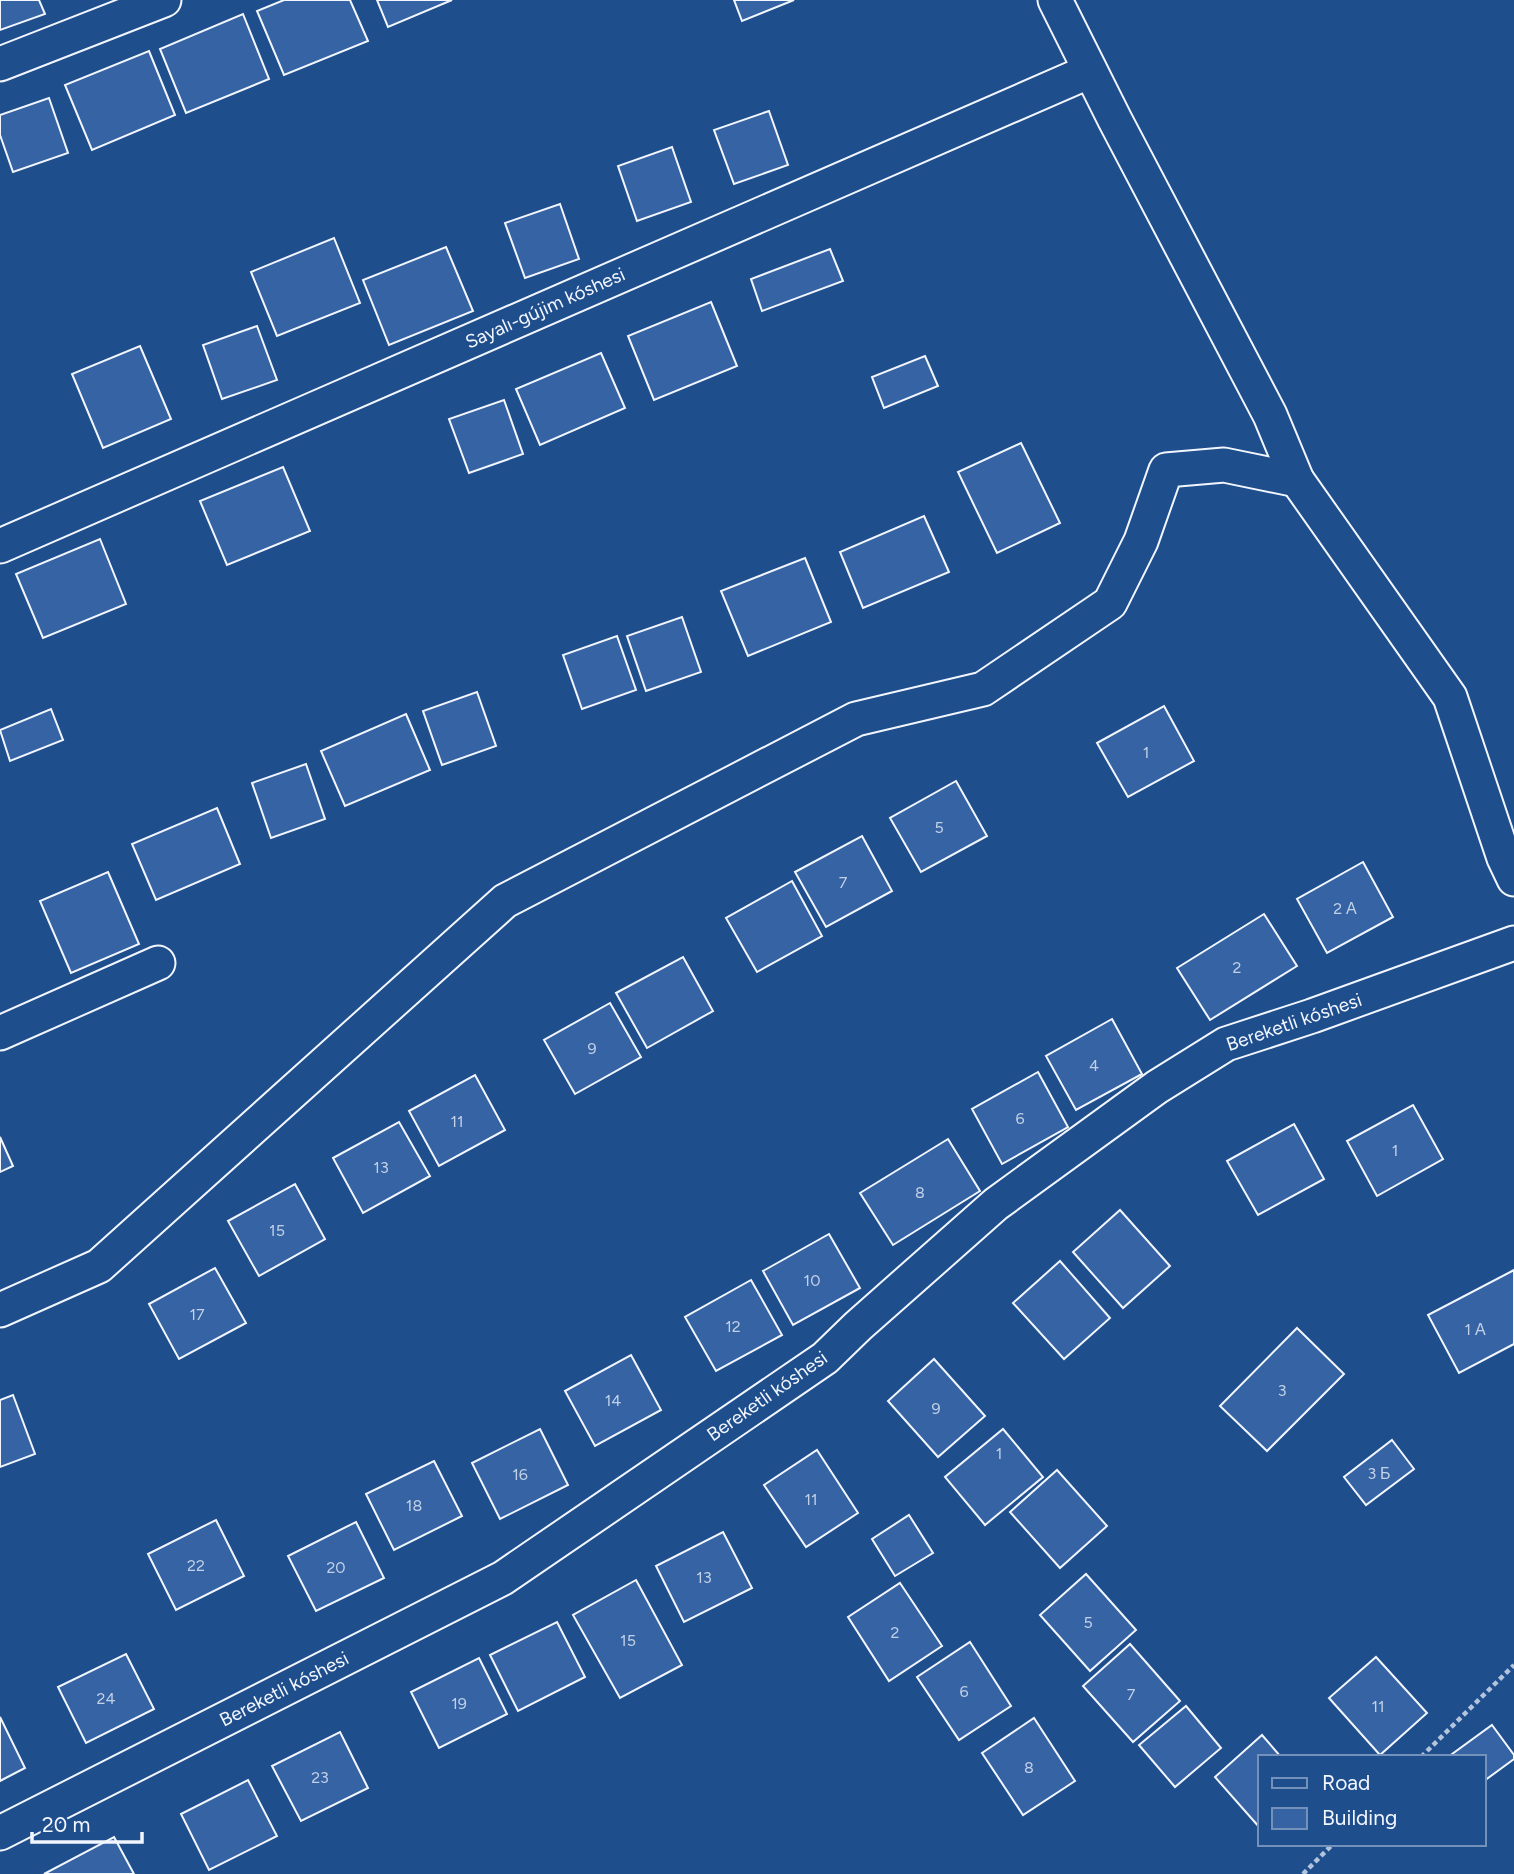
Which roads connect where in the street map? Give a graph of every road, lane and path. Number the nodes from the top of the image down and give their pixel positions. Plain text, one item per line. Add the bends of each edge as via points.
1 (164, 0) edge
2 (1055, 0) edge
3 (0, 64) edge
4 (1090, 71) junction
5 (1297, 480) junction
6 (0, 546) edge
7 (1514, 879) edge
8 (1514, 943) edge
9 (158, 963) dead end
10 (0, 1033) edge
11 (0, 1310) edge
12 (1514, 1665) edge
13 (1424, 1755) edge
14 (0, 1833) edge
15 (1331, 1846) edge
16 (1303, 1874) edge

1 - 3 street
2 - 4 street
4 - 5 street via 1270,415
4 - 6 street, Sayalı-gújim kóshesi
5 - 7 street via 1450,697
5 - 11 street via 1224,466 1166,470 1140,541 1110,603 983,689 856,719 505,901 99,1266
8 - 14 street, Bereketli kóshesi via 1226,1044 1157,1087 996,1204 825,1358 503,1578
9 - 10 street
12 - 13 path
15 - 16 path

